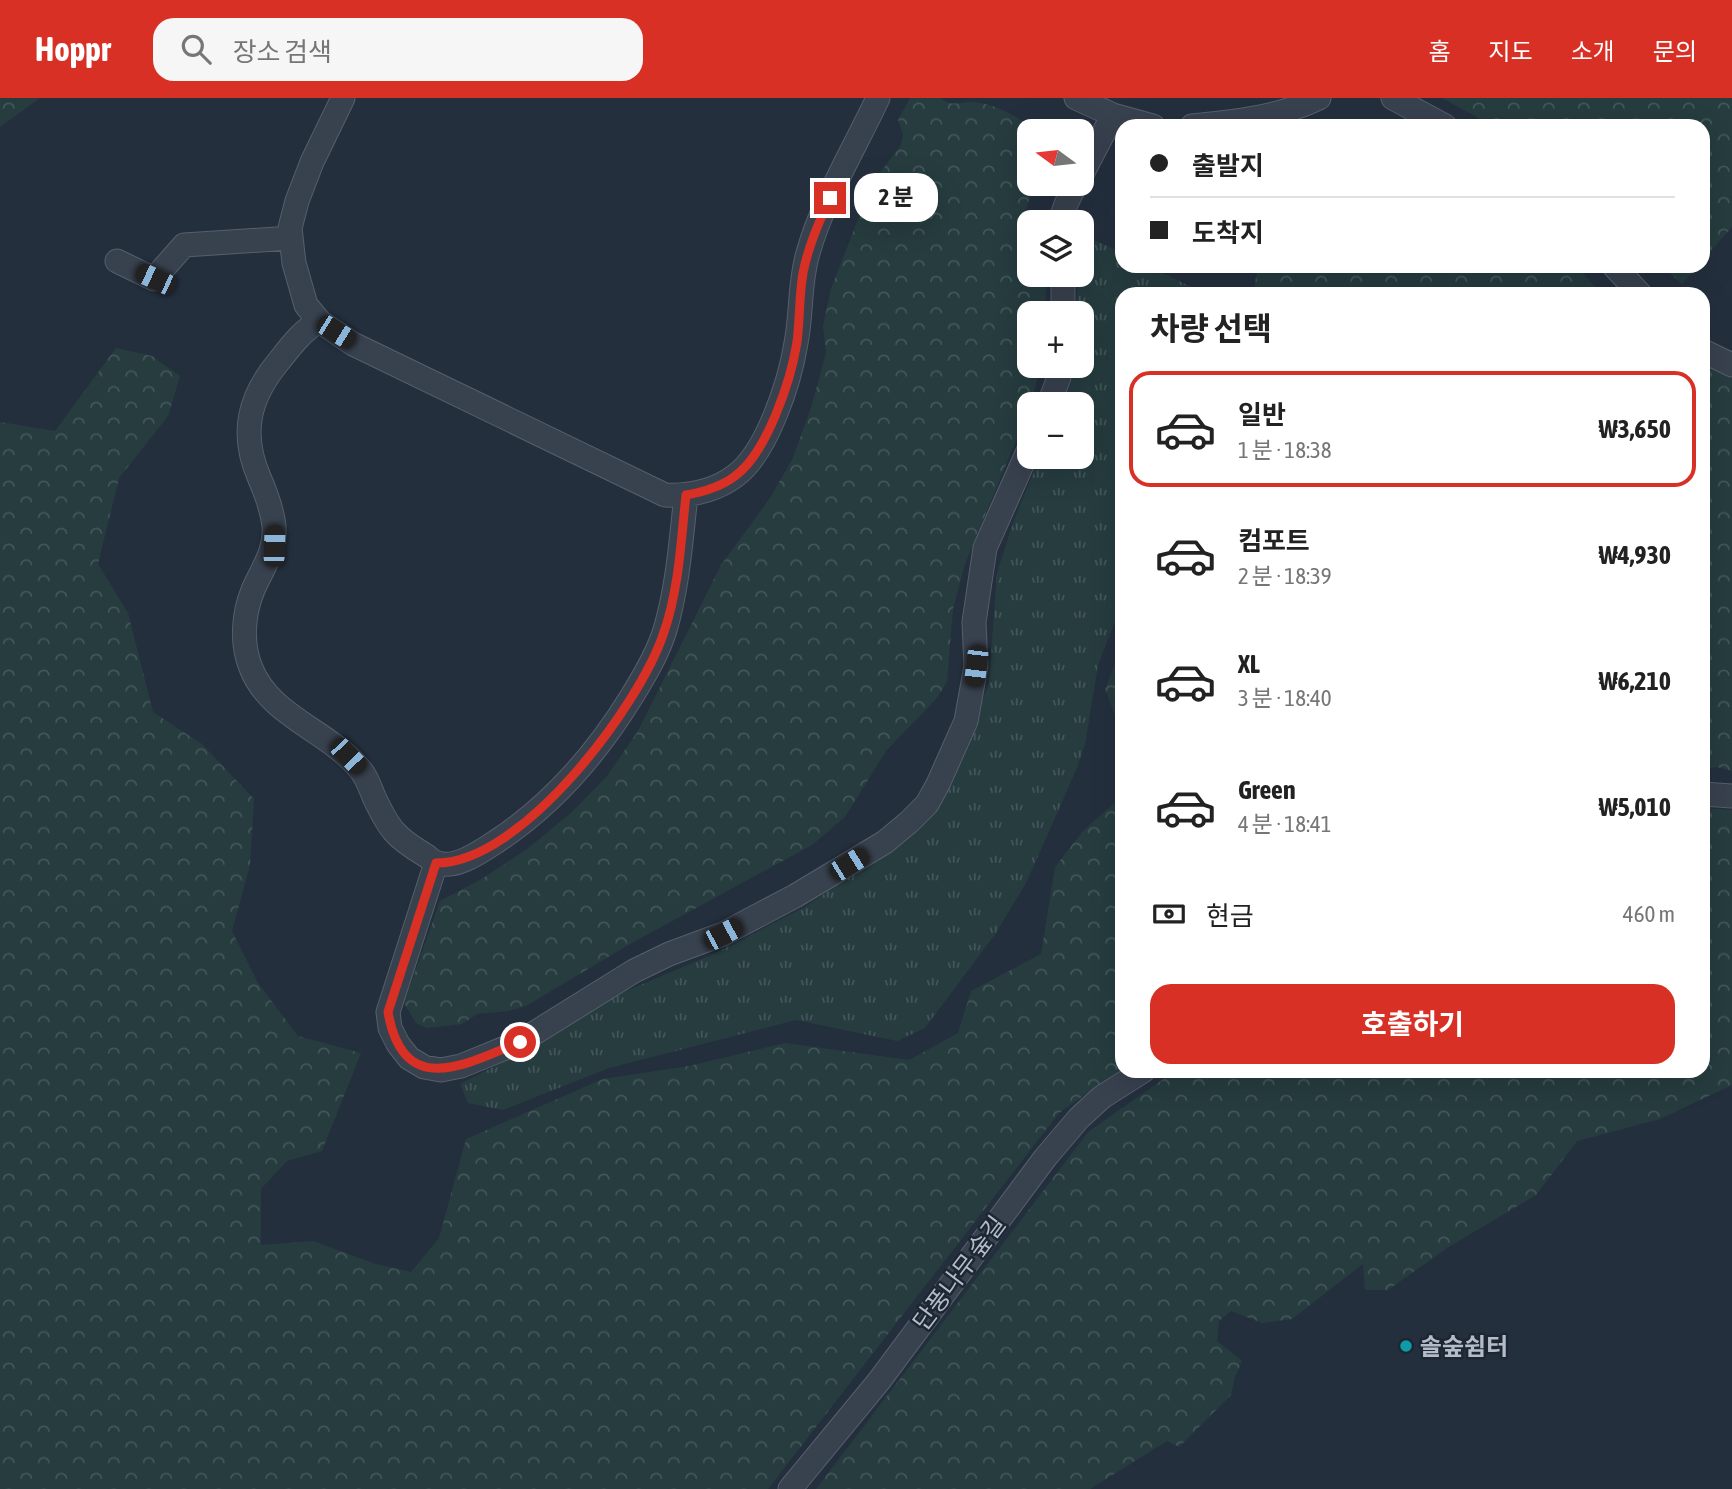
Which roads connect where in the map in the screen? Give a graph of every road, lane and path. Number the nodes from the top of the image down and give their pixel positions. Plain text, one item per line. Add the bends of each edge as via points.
1 (342, 98) edge
2 (878, 98) edge
3 (1076, 98) edge
4 (1319, 98) edge
5 (1393, 98) edge
6 (1113, 115) junction
7 (1128, 119) edge
8 (1252, 119) edge
9 (1432, 119) edge
10 (1094, 151) edge
11 (291, 238) junction
12 (117, 261) dead end
13 (1620, 273) edge
14 (1634, 287) edge
15 (319, 321) junction
16 (1710, 354) edge
17 (1732, 365) edge
18 (1020, 469) edge
19 (686, 495) junction
20 (1710, 794) edge
21 (1732, 796) edge
22 (436, 863) junction
23 (1132, 1078) edge
24 (790, 1489) edge

1 - 11 lane via 297,201
2 - 19 lane via 808,252 787,382 761,444 731,480
3 - 6 lane
4 - 8 lane
5 - 9 lane
6 - 7 lane
6 - 10 lane
11 - 12 lane via 184,245 155,279
11 - 15 lane via 306,305
13 - 14 lane
15 - 19 lane via 354,344 665,495
15 - 22 lane via 307,328 268,374 253,406 249,429 271,511 274,546 247,604 245,645 251,668 278,706 337,745 361,770 388,825 411,848
16 - 17 lane
18 - 22 lane via 985,548 975,622 976,666 966,721 926,804 885,842 723,934 634,971 520,1042 441,1070 409,1058 390,1028 388,1012
19 - 22 lane via 664,632 653,661 608,735 528,820 466,859
20 - 21 lane
23 - 24 lane, 단풍나무 숲길 via 1079,1118 1045,1158 879,1381

